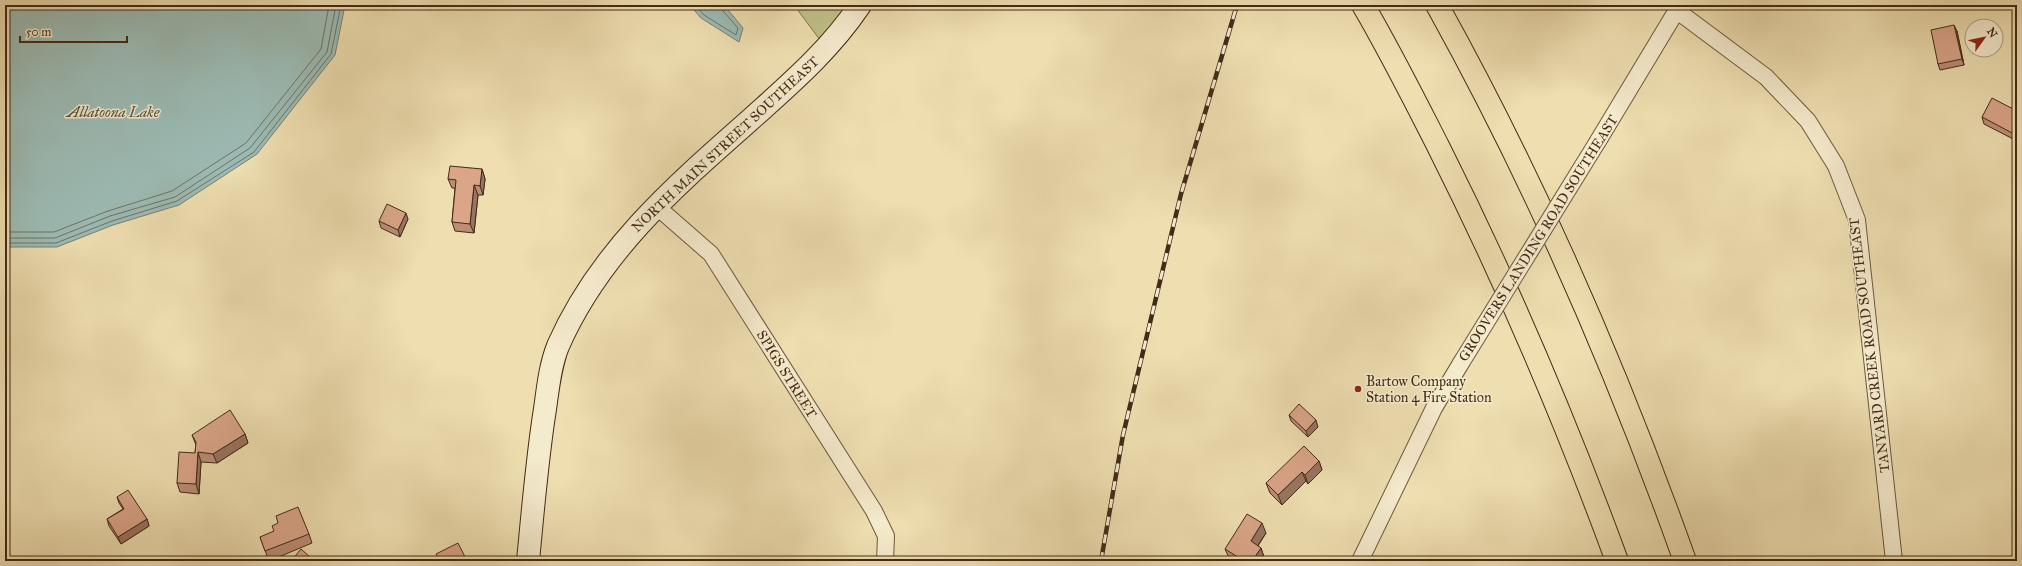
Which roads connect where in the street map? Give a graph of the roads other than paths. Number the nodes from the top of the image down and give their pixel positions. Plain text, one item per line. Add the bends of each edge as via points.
1 (860, 5) edge
2 (1363, 5) edge
3 (1437, 5) edge
4 (1678, 8) edge
5 (656, 206) junction
6 (528, 561) edge
7 (885, 561) edge
8 (1360, 561) edge
9 (1617, 561) edge
10 (1685, 561) edge
11 (1894, 561) edge

1 - 5 street, NORTH MAIN STREET SOUTHEAST via 848,23 800,76
2 - 9 highway via 1420,110 1514,304 1570,435
3 - 10 highway via 1554,235 1632,417
4 - 8 street, GROOVERS LANDING ROAD SOUTHEAST, bridge via 1434,408
4 - 11 street, TANYARD CREEK ROAD SOUTHEAST via 1766,77 1808,121 1836,166 1857,220
5 - 6 street, NORTH MAIN STREET SOUTHEAST via 620,245 600,272 558,346 552,366 541,432
5 - 7 street, SPIGS STREET via 711,254 874,511 886,536

